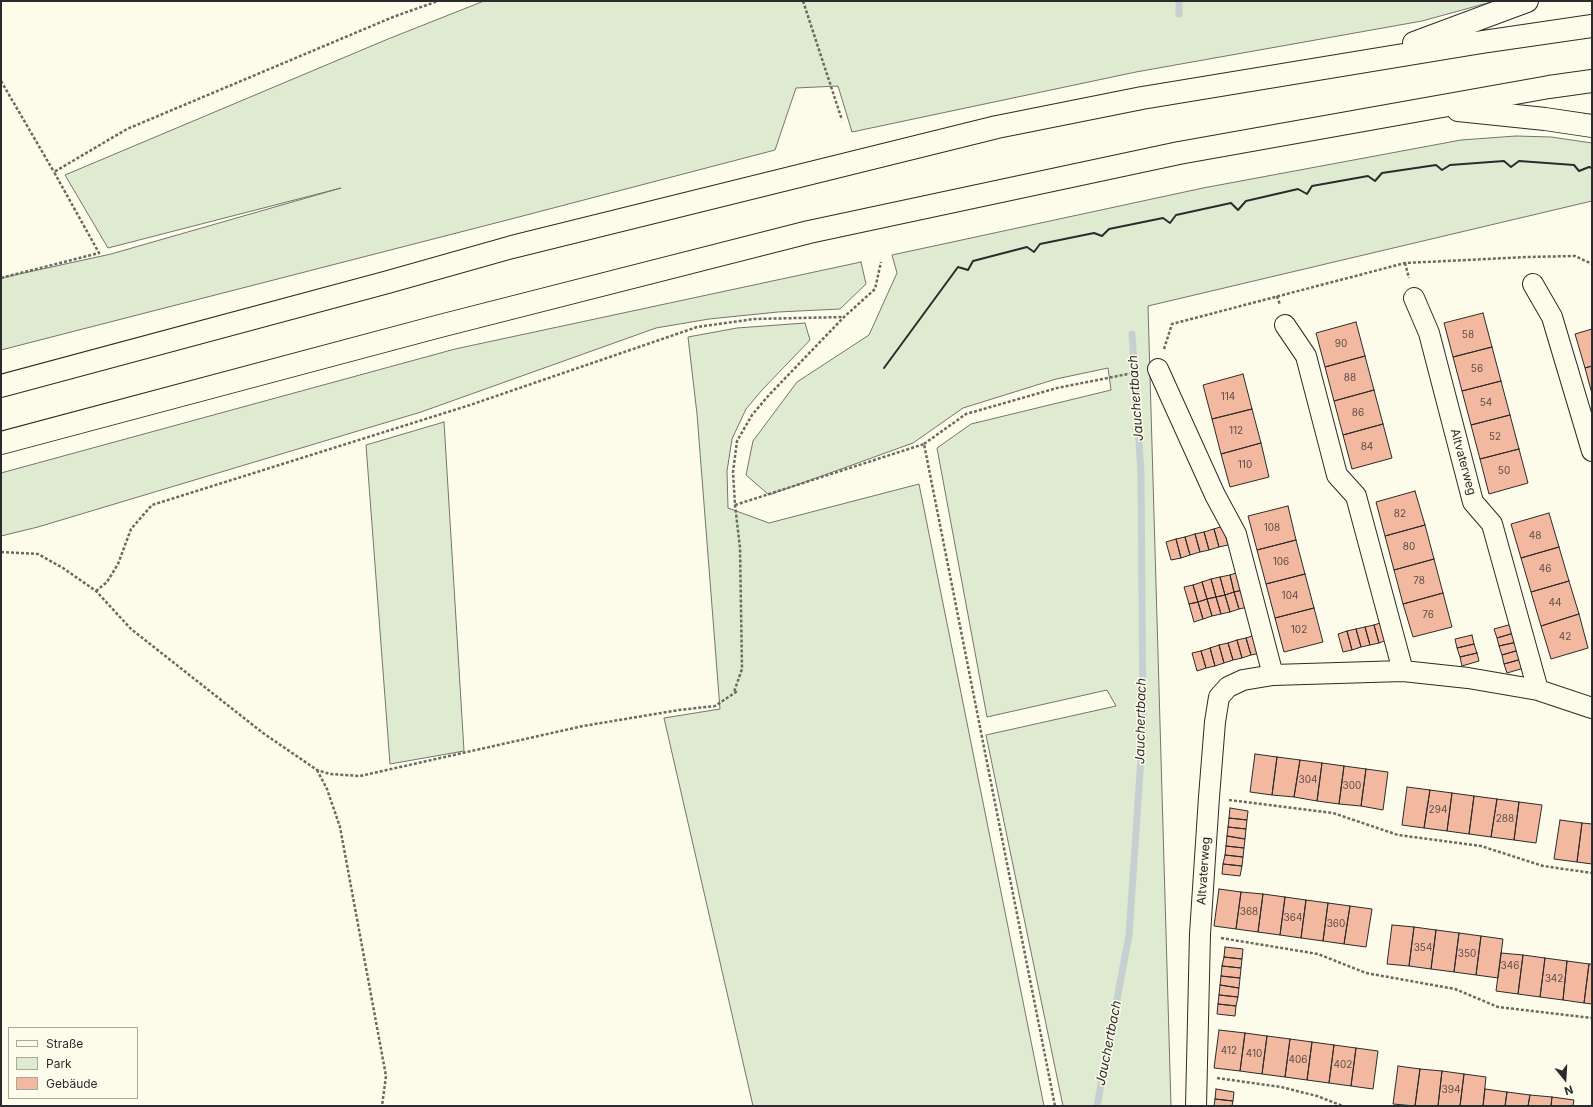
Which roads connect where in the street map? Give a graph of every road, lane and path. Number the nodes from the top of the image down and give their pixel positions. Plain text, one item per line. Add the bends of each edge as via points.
1 (438, 1) edge
2 (803, 1) edge
3 (1527, 1) edge
4 (1592, 26) edge
5 (1363, 61) junction
6 (1, 81) edge
7 (1592, 81) edge
8 (1431, 108) junction
9 (842, 120) dead end
10 (1592, 126) edge
11 (54, 172) junction
12 (881, 262) dead end
13 (1592, 264) edge
14 (1, 278) edge
15 (1533, 284) dead end
16 (1414, 298) dead end
17 (844, 316) junction
18 (1285, 325) dead end
19 (1158, 369) junction
20 (1, 386) edge
21 (1, 443) edge
22 (924, 444) junction
23 (1592, 451) edge
24 (735, 505) junction
25 (1, 552) edge
26 (96, 591) junction
27 (1404, 671) junction
28 (1273, 675) junction
29 (1538, 690) junction
30 (1592, 708) edge
31 (317, 770) junction
32 (1209, 797) junction
33 (1592, 873) edge
34 (1200, 934) junction
35 (1592, 1018) edge
36 (1197, 1074) junction
37 (382, 1106) edge
38 (1055, 1106) edge
39 (1196, 1106) edge
40 (1343, 1106) edge

1 - 11 path via 393,17 126,129
2 - 9 path
3 - 5 highway
4 - 5 highway
5 - 20 highway via 1142,98 997,127 512,247
6 - 11 path
7 - 8 highway
8 - 10 highway
8 - 21 highway via 1179,153 808,232 432,328
11 - 14 path via 99,254
12 - 17 path via 875,289
13 - 19 path via 1574,256 1405,262 1172,324
15 - 23 street via 1552,317
16 - 29 street, Altvaterweg via 1429,333 1473,502 1492,524
17 - 24 path via 752,415 737,441 733,472
17 - 26 path via 754,319 697,327 470,405 152,505 131,529 118,564 107,582
18 - 27 street via 1306,356 1337,475 1356,496
19 - 22 path via 1057,388 966,414
19 - 28 street via 1215,495 1236,534
22 - 24 path
22 - 38 path
24 - 31 path via 740,548 742,669 736,692 715,706 583,726 360,776 330,774
25 - 26 path via 38,554
26 - 31 path via 131,629 263,733
27 - 28 street, Altvaterweg
27 - 29 street, Altvaterweg via 1468,678
28 - 32 street, Altvaterweg via 1243,680 1228,687 1219,697
29 - 30 street, Altvaterweg
31 - 37 path via 327,789 340,827 386,1076
32 - 33 path via 1333,813 1398,835 1481,846 1543,866
32 - 34 street, Altvaterweg
34 - 35 path via 1318,954 1366,973 1455,990 1498,1007
34 - 36 street, Altvaterweg
36 - 39 street, Altvaterweg
36 - 40 path via 1281,1087

